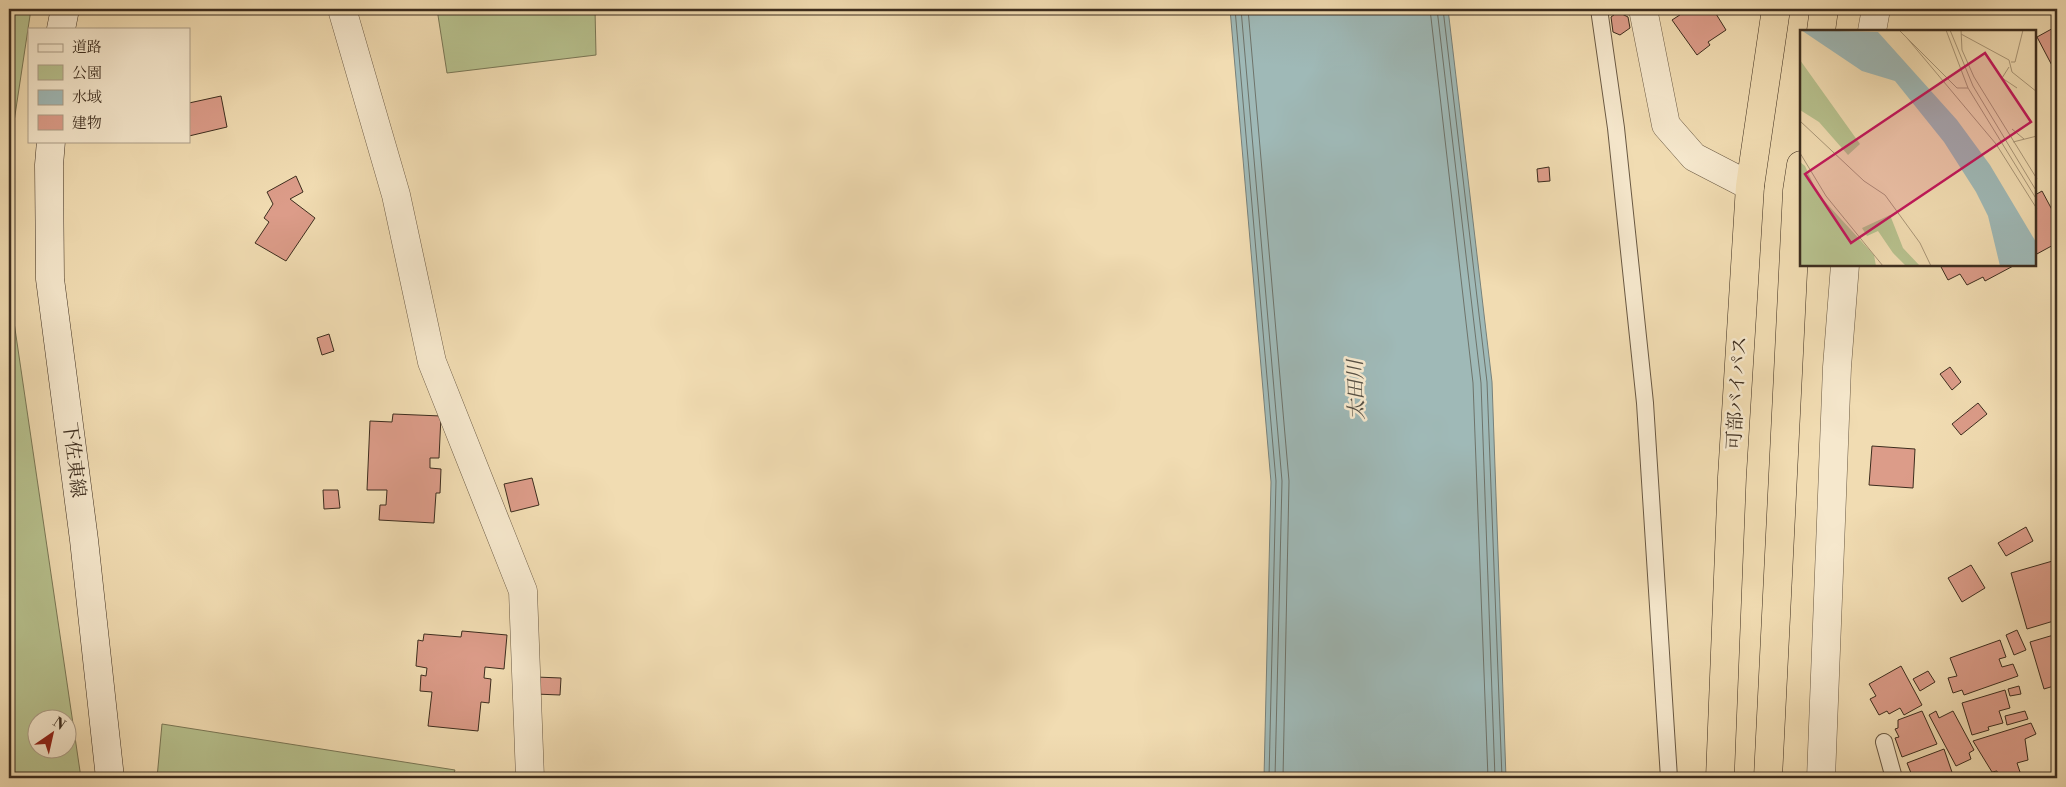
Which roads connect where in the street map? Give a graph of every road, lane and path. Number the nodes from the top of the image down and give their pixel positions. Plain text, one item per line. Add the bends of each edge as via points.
1 (64, 9) edge
2 (342, 9) edge
3 (1600, 9) edge
4 (1643, 9) edge
5 (1776, 9) edge
6 (1824, 9) edge
7 (1876, 9) edge
8 (62, 28) edge
9 (1821, 30) edge
10 (1872, 30) edge
11 (51, 142) edge
12 (1800, 172) edge
13 (1750, 186) junction
14 (1845, 266) edge
15 (1884, 742) dead end
16 (110, 778) edge
17 (530, 778) edge
18 (1669, 778) edge
19 (1720, 778) edge
20 (1768, 778) edge
21 (1822, 778) edge
22 (1894, 778) edge

1 - 8 street
2 - 17 street via 396,195 432,362 523,591
3 - 18 lane via 1646,403
4 - 13 street via 1666,125 1694,157
5 - 13 highway, 可部バイパス
6 - 9 highway
7 - 10 street
11 - 16 street, 下佐東線 via 50,279 84,540
12 - 20 highway
13 - 19 highway, 可部バイパス via 1732,477
14 - 21 street
15 - 22 lane

